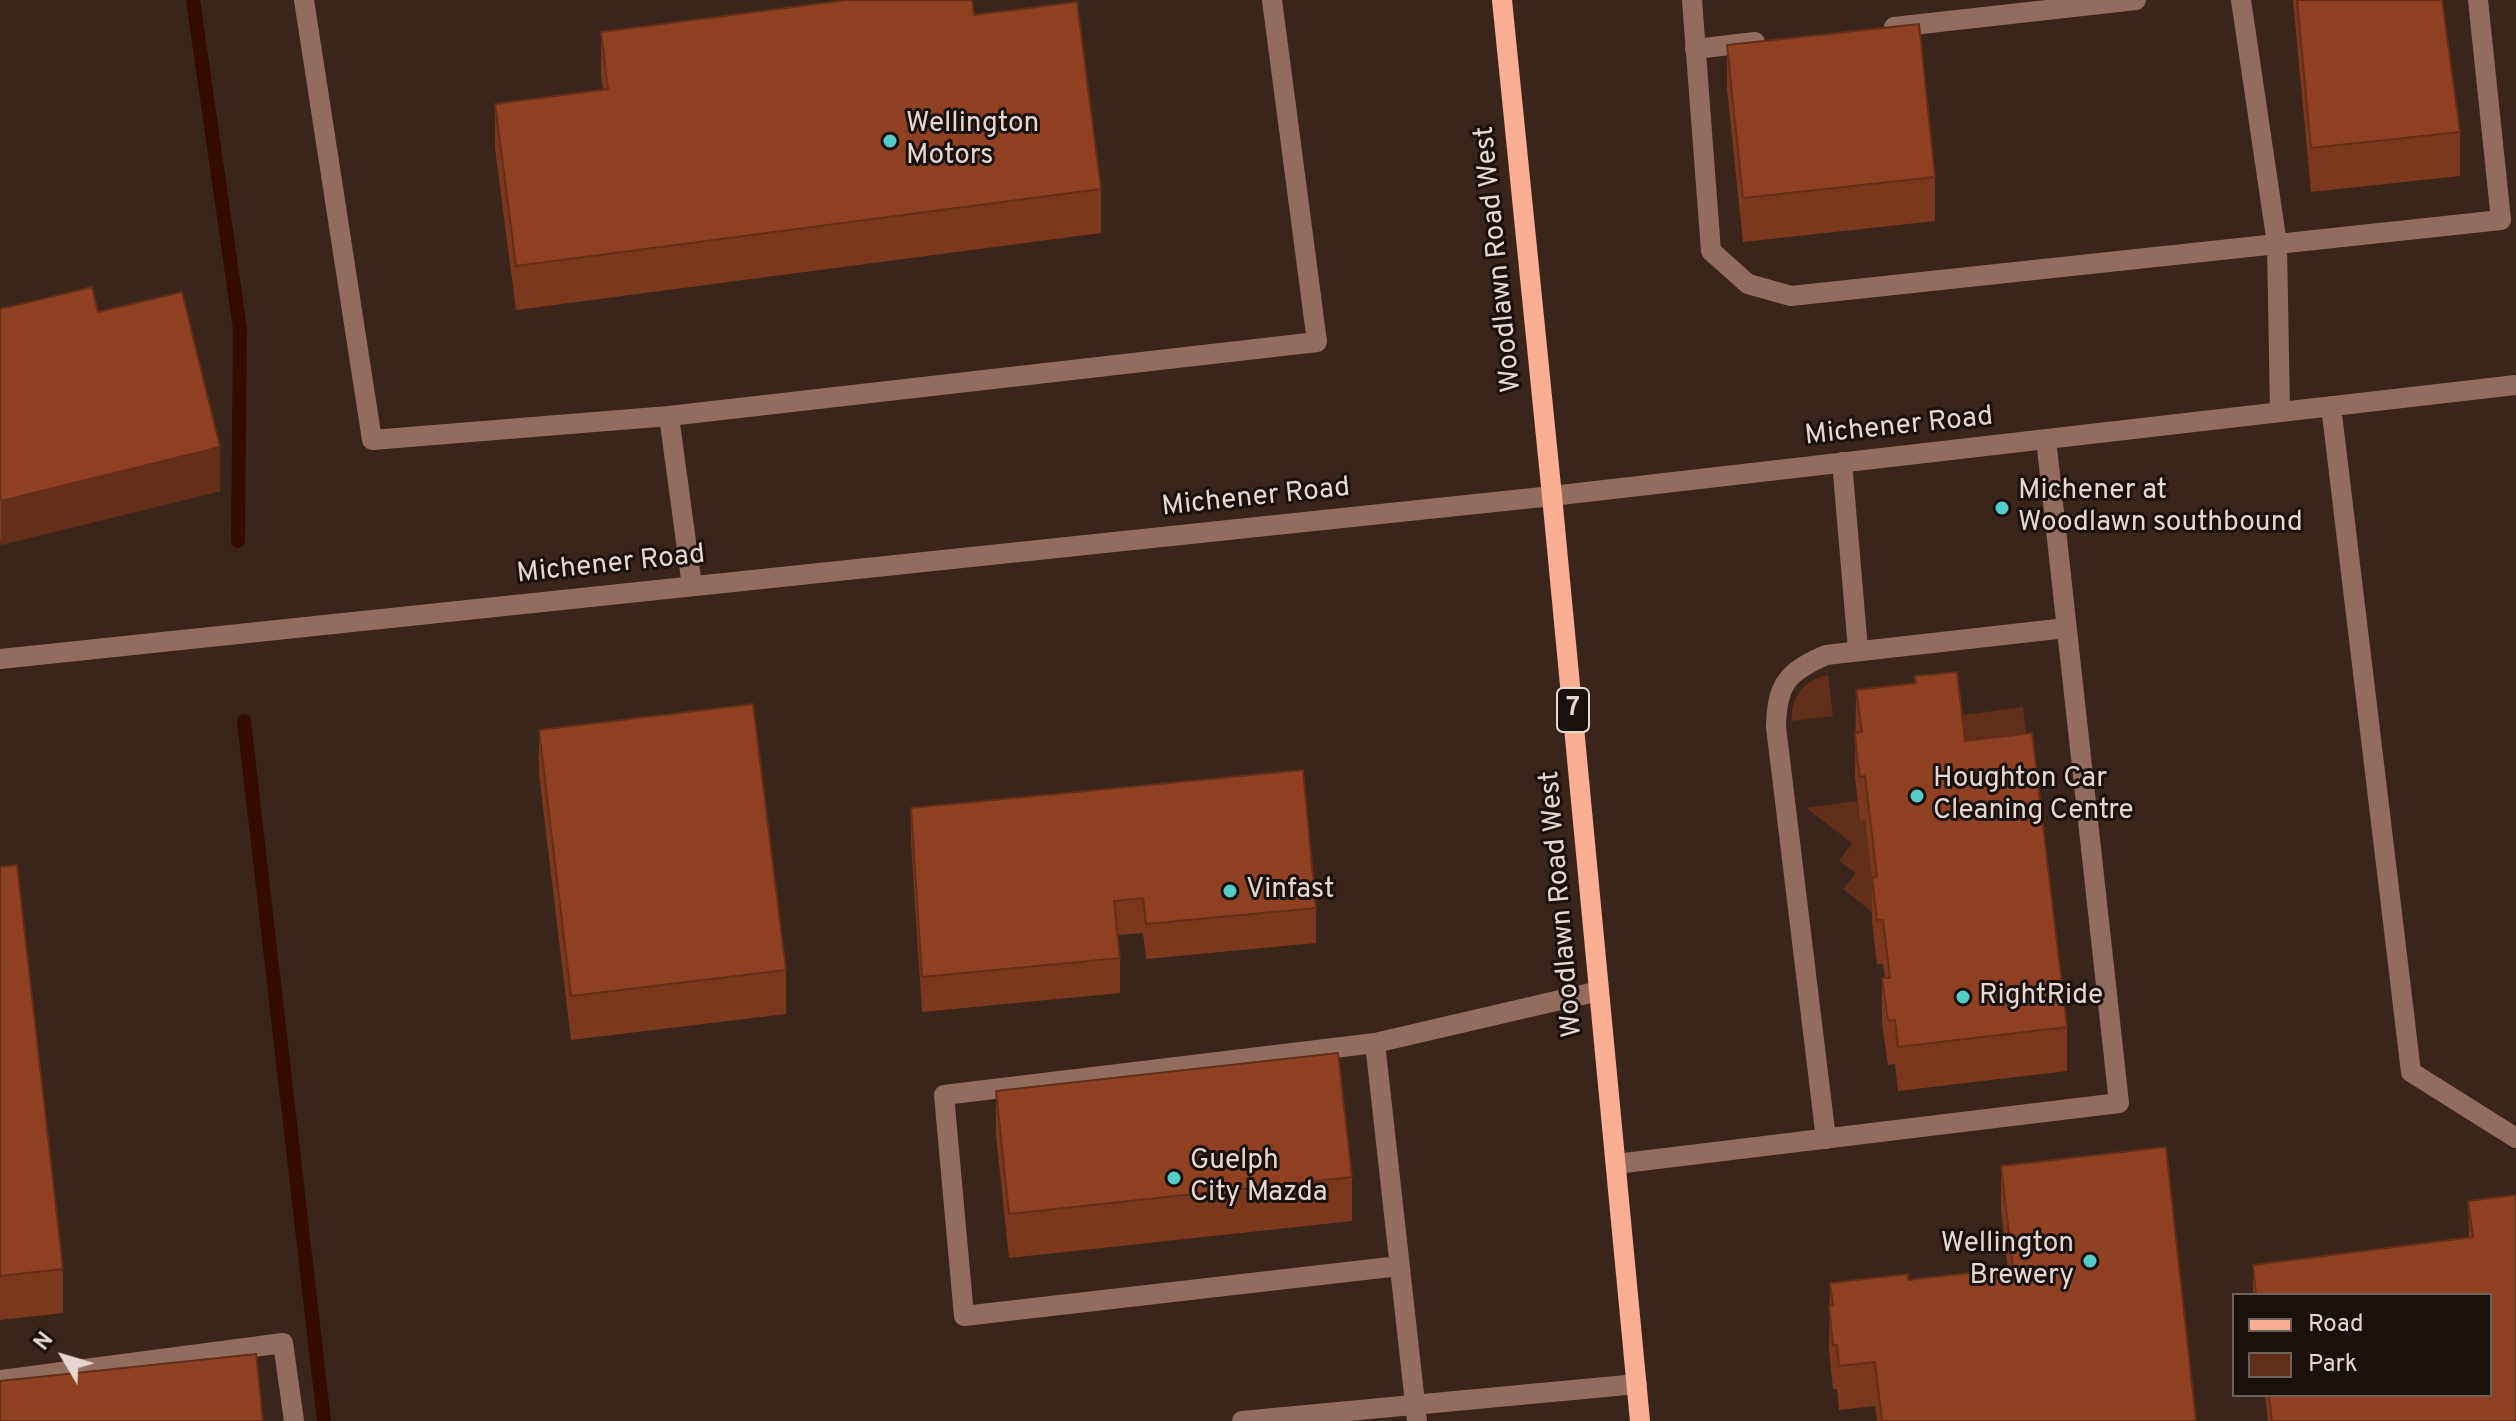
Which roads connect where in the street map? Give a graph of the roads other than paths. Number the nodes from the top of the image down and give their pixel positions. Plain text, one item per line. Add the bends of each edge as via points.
1 (304, 0) edge
2 (1272, 0) edge
3 (1502, 0) edge
4 (1692, 0) edge
5 (2136, 0) edge
6 (2241, 0) edge
7 (2478, 0) edge
8 (1869, 30) edge
9 (1774, 40) edge
10 (1695, 49) junction
11 (2277, 244) junction
12 (2516, 385) edge
13 (2331, 406) junction
14 (2280, 412) junction
15 (669, 416) junction
16 (2046, 439) junction
17 (1842, 462) junction
18 (1552, 496) junction
19 (692, 586) junction
20 (2066, 628) junction
21 (1858, 649) junction
22 (0, 659) edge
23 (1599, 991) junction
24 (1375, 1043) junction
25 (2516, 1138) edge
26 (1826, 1139) junction
27 (1616, 1164) junction
28 (1399, 1266) junction
29 (0, 1380) edge
30 (1637, 1384) junction
31 (1416, 1413) edge
32 (294, 1421) edge
33 (1242, 1421) edge
34 (1640, 1421) edge

1 - 15 street via 372,440
2 - 15 street via 1317,342
3 - 18 main road, Woodlawn Road West / 7
4 - 10 street
5 - 8 street
6 - 11 street
7 - 11 street via 2501,220
9 - 10 street
10 - 11 street via 1711,251 1748,284 1791,296
11 - 14 street
12 - 13 street, Michener Road
13 - 14 street, Michener Road
13 - 25 street via 2411,1072
14 - 16 street, Michener Road
15 - 19 street
16 - 17 street, Michener Road
16 - 20 street
17 - 18 street, Michener Road
17 - 21 street
18 - 19 street, Michener Road
18 - 23 main road, Woodlawn Road West / 7
19 - 22 street, Michener Road
20 - 21 street
20 - 26 street via 2119,1103
21 - 26 street via 1804,664 1787,679 1776,701
23 - 24 street
23 - 27 main road, Woodlawn Road West / 7
24 - 28 street
24 - 28 street via 944,1095 964,1316
26 - 27 street
27 - 30 main road, Woodlawn Road West / 7
28 - 31 street
29 - 32 street via 283,1343
30 - 31 street
30 - 34 main road, Woodlawn Road West / 7
31 - 33 street

